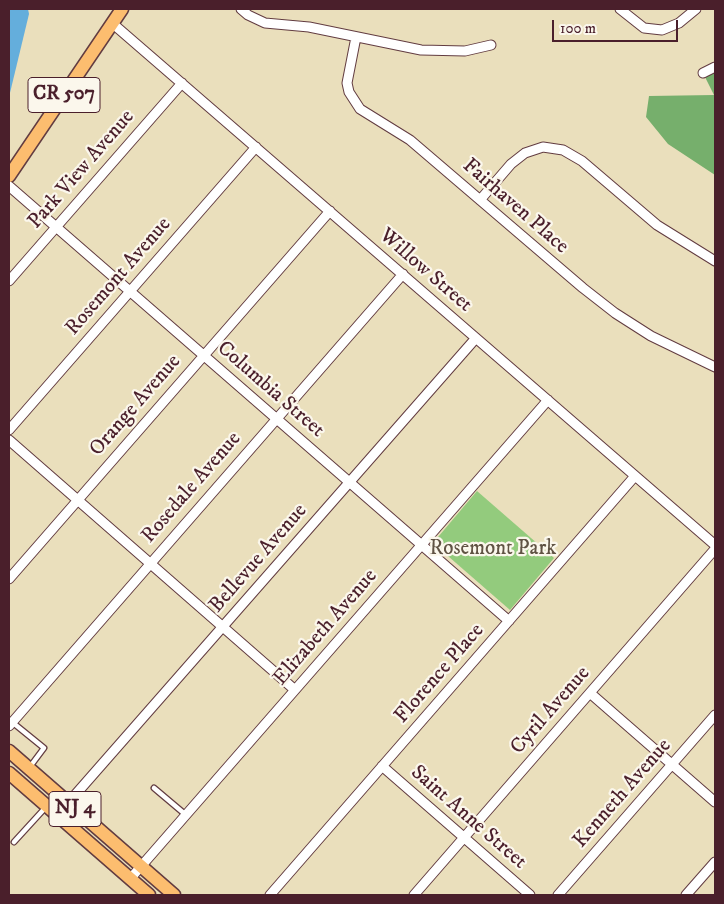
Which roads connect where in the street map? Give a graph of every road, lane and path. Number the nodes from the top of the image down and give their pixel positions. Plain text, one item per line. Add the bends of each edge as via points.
1 (241, 9) edge
2 (620, 9) edge
3 (696, 9) edge
4 (117, 15) edge
5 (356, 37) junction
6 (491, 45) dead end
7 (715, 67) edge
8 (704, 73) dead end
9 (182, 83) junction
10 (256, 147) junction
11 (9, 176) edge
12 (9, 186) edge
13 (480, 200) junction
14 (330, 211) junction
15 (56, 227) junction
16 (715, 261) edge
17 (403, 274) junction
18 (9, 281) edge
19 (130, 291) junction
20 (476, 338) junction
21 (204, 356) junction
22 (715, 367) edge
23 (548, 400) junction
24 (276, 419) junction
25 (9, 430) edge
26 (9, 440) edge
27 (636, 476) junction
28 (349, 482) junction
29 (78, 500) junction
30 (715, 545) edge
31 (422, 546) junction
32 (715, 550) edge
33 (150, 564) junction
34 (9, 579) edge
35 (509, 622) junction
36 (223, 627) junction
37 (295, 690) junction
38 (590, 693) junction
39 (715, 715) edge
40 (10, 724) edge
41 (9, 751) edge
42 (672, 764) junction
43 (382, 766) junction
44 (29, 769) junction
45 (9, 773) edge
46 (154, 788) dead end
47 (715, 802) edge
48 (68, 804) junction
49 (47, 806) junction
50 (186, 815) junction
51 (464, 838) junction
52 (14, 842) dead end
53 (715, 862) edge
54 (141, 867) junction
55 (130, 879) junction
56 (171, 894) edge
57 (149, 895) edge
58 (270, 895) edge
59 (414, 895) edge
60 (530, 895) edge
61 (558, 895) edge
62 (686, 895) edge

1 - 5 street via 265,23 309,27
2 - 3 street via 644,28 662,30 679,23
4 - 9 street, Willow Street
4 - 11 main road, CR 507
5 - 6 street via 437,52
5 - 13 street, Fairhaven Place via 347,83 360,110 410,140
7 - 8 street
9 - 10 street, Willow Street
9 - 15 street, Park View Avenue
10 - 14 street, Willow Street
10 - 19 street, Rosemont Avenue
12 - 15 street, Columbia Street
13 - 16 street via 511,164 525,153 543,147 563,150 582,161 657,225
13 - 22 street, Fairhaven Place via 615,313 652,336
14 - 17 street, Willow Street
14 - 21 street, Orange Avenue
15 - 18 street, Park View Avenue
15 - 19 street, Columbia Street
17 - 20 street, Willow Street
17 - 24 street, Rosedale Avenue
19 - 21 street, Columbia Street
19 - 25 street, Rosemont Avenue
20 - 23 street, Willow Street
20 - 28 street, Bellevue Avenue
21 - 24 street, Columbia Street
21 - 29 street, Orange Avenue
23 - 27 street, Willow Street
23 - 31 street, Elizabeth Avenue
24 - 28 street, Columbia Street
24 - 33 street, Rosedale Avenue
26 - 29 street
27 - 30 street, Willow Street
27 - 35 street, Florence Place
28 - 31 street, Columbia Street
28 - 36 street, Bellevue Avenue
29 - 33 street
29 - 34 street, Orange Avenue
31 - 35 street, Columbia Street
31 - 37 street, Elizabeth Avenue
32 - 38 street, Cyril Avenue
33 - 36 street
33 - 40 street, Rosedale Avenue
35 - 43 street, Florence Place
36 - 37 street
36 - 48 street, Bellevue Avenue
37 - 50 street, Elizabeth Avenue
38 - 42 street
38 - 51 street, Cyril Avenue
39 - 42 street, Kenneth Avenue
40 - 44 lane via 44,748
41 - 44 main road, NJ 4
42 - 47 street
42 - 61 street, Kenneth Avenue
43 - 51 street, Saint Anne Street
43 - 58 street, Florence Place
44 - 48 main road, NJ 4
45 - 49 main road, NJ 4
46 - 50 lane
48 - 54 main road, NJ 4
49 - 52 lane
49 - 55 main road, NJ 4
50 - 54 street, Elizabeth Avenue
51 - 59 street, Cyril Avenue
51 - 60 street, Saint Anne Street
53 - 62 street
54 - 55 street, Elizabeth Avenue
54 - 56 main road, NJ 4
55 - 57 main road, NJ 4

